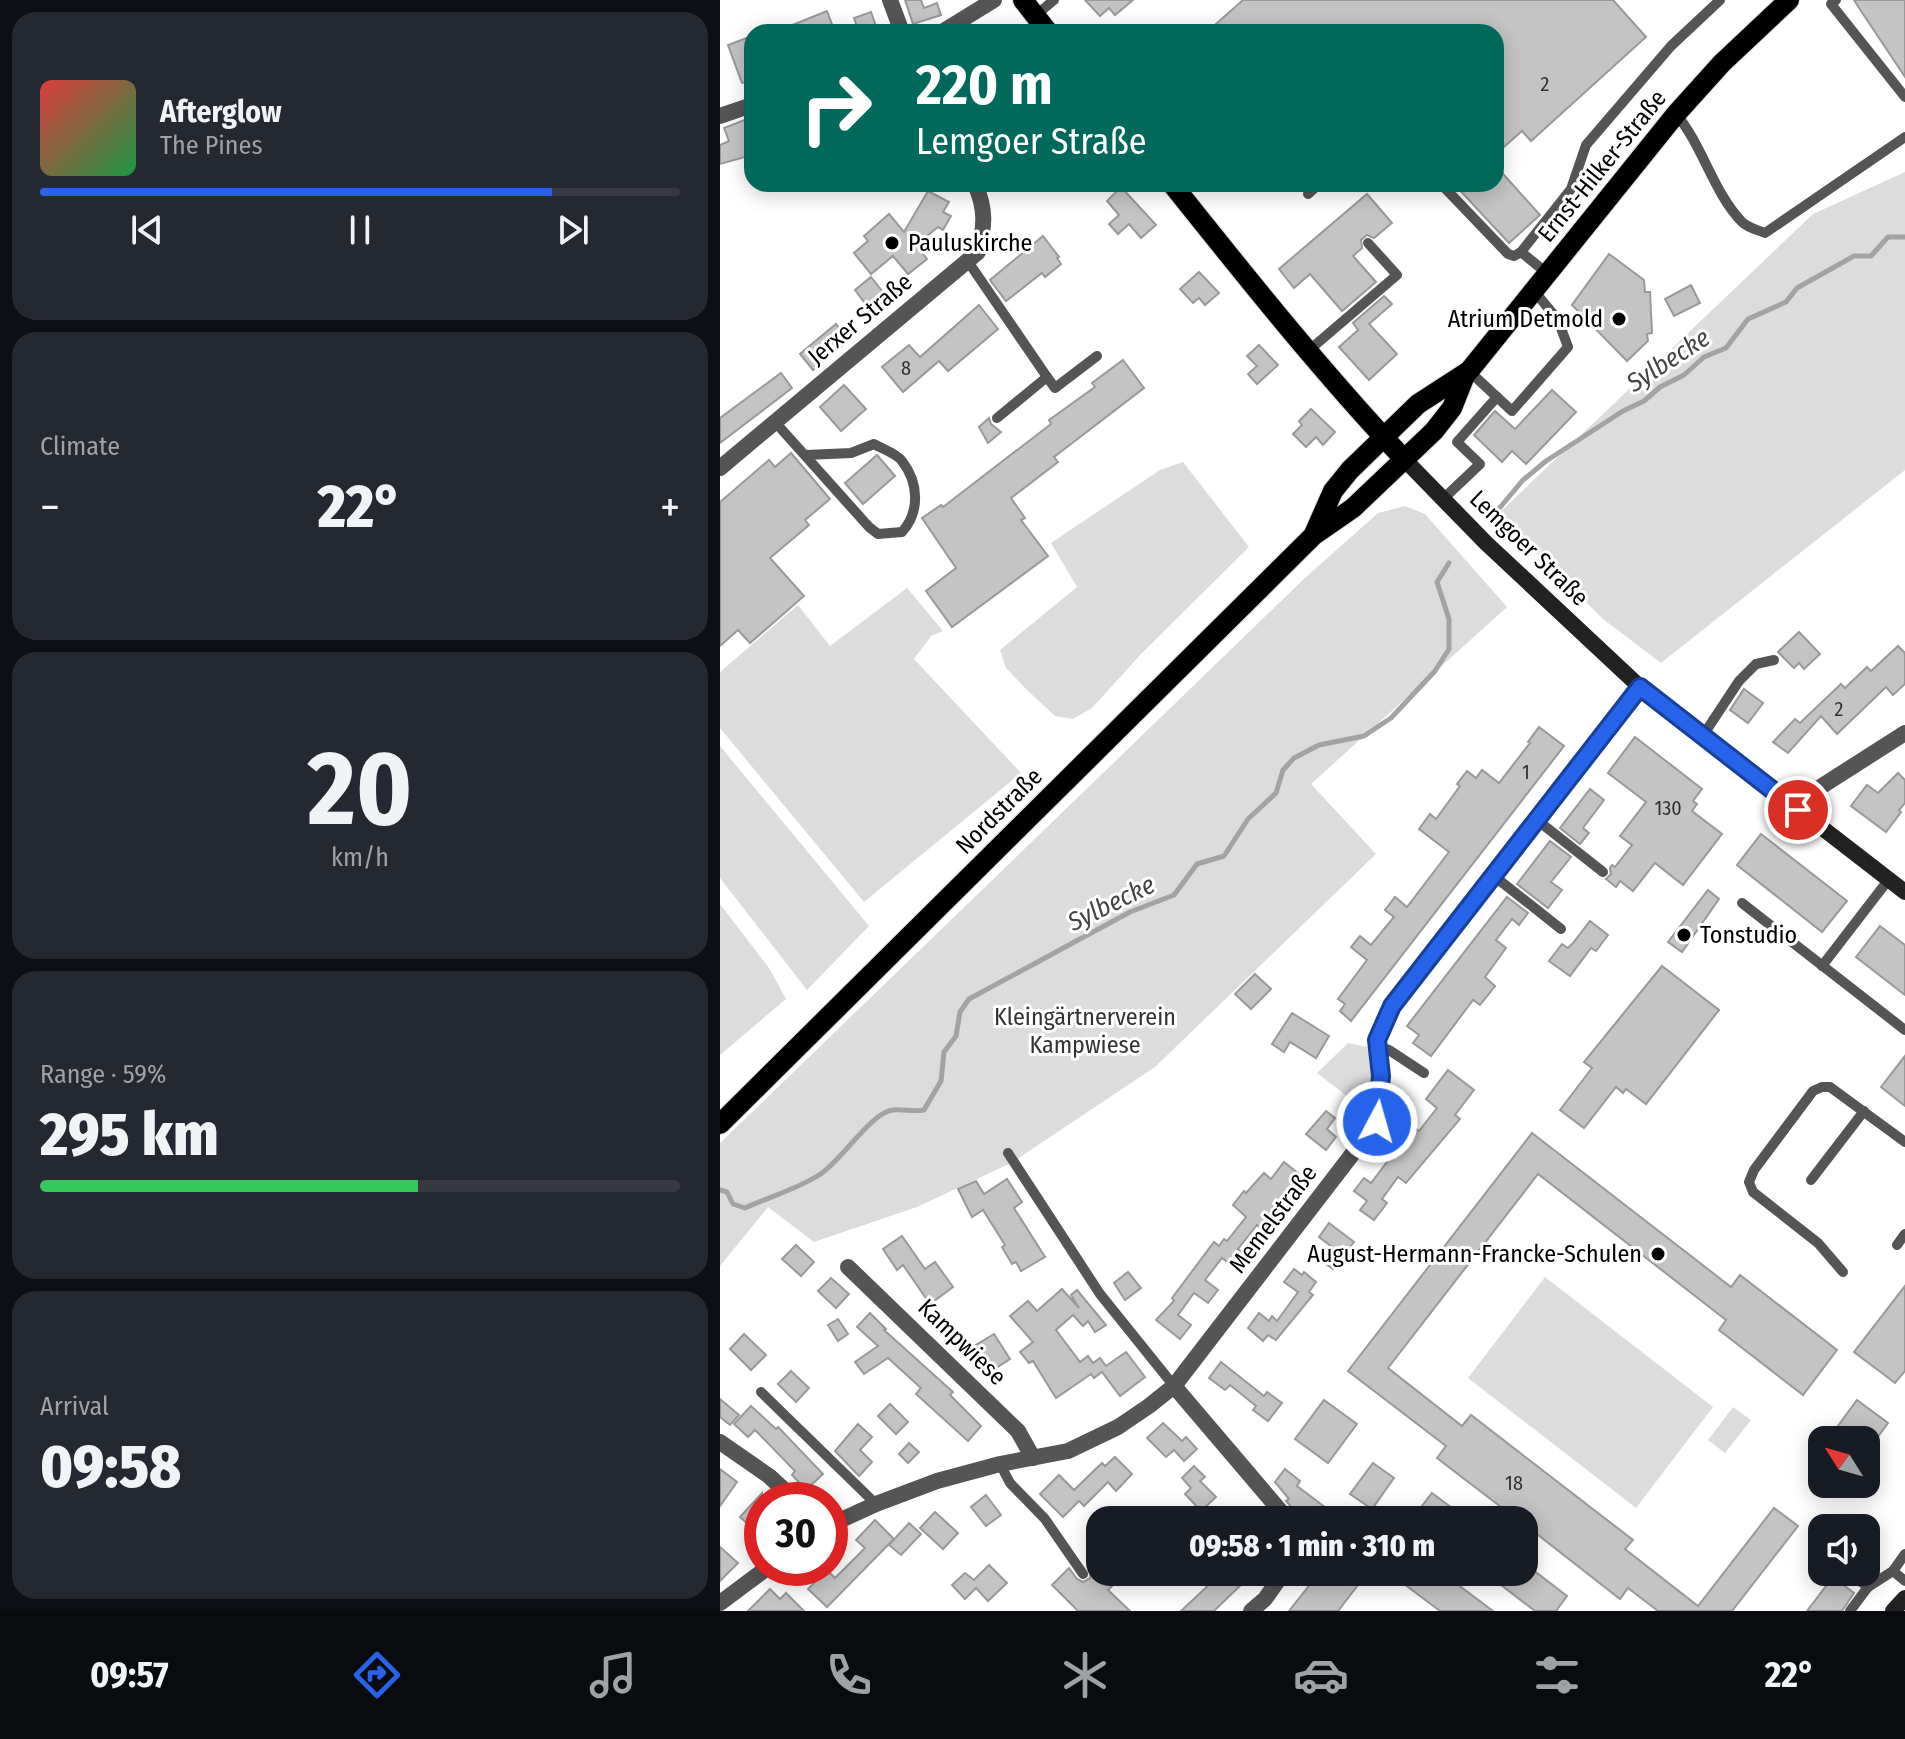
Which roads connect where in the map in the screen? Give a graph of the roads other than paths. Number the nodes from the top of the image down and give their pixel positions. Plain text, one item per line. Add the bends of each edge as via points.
1 (890, 0) edge
2 (994, 0) edge
3 (1054, 0) edge
4 (1720, 0) edge
5 (1789, 0) edge
6 (1836, 0) edge
7 (1035, 16) edge
8 (899, 24) edge
9 (955, 24) edge
10 (1905, 97) edge
11 (744, 108) edge
12 (1676, 114) junction
13 (720, 116) edge
14 (1905, 137) edge
15 (978, 192) edge
16 (1178, 192) edge
17 (1449, 192) edge
18 (1368, 243) dead end
19 (1521, 252) junction
20 (967, 260) junction
21 (1548, 274) junction
22 (1535, 292) junction
23 (1307, 352) junction
24 (1097, 356) dead end
25 (1468, 372) junction
26 (1047, 377) junction
27 (1497, 397) junction
28 (1452, 408) joint
29 (997, 418) dead end
30 (775, 422) junction
31 (1384, 437) junction
32 (806, 455) junction
33 (1404, 459) junction
34 (720, 468) edge
35 (1443, 499) junction
36 (1314, 535) junction
37 (1774, 660) dead end
38 (1640, 687) junction
39 (1905, 733) edge
40 (1702, 737) junction
41 (1798, 810) junction
42 (1537, 820) junction
43 (1603, 872) dead end
44 (1494, 876) junction
45 (1900, 886) edge
46 (1742, 903) dead end
47 (1561, 929) dead end
48 (1822, 966) junction
49 (1905, 1030) edge
50 (1377, 1046) junction
51 (1424, 1073) dead end
52 (1864, 1111) junction
53 (720, 1124) edge
54 (1905, 1142) edge
55 (1008, 1153) dead end
56 (1811, 1180) dead end
57 (1905, 1234) edge
58 (1897, 1245) dead end
59 (848, 1267) dead end
60 (1843, 1272) dead end
61 (1174, 1386) junction
62 (761, 1392) dead end
63 (720, 1442) edge
64 (1033, 1458) junction
65 (1000, 1464) junction
66 (776, 1482) edge
67 (876, 1504) junction
68 (1276, 1506) edge
69 (848, 1517) edge
70 (1905, 1554) edge
71 (1893, 1571) junction
72 (1083, 1574) dead end
73 (1905, 1581) edge
74 (744, 1585) edge
75 (1274, 1586) edge
76 (1868, 1587) joint
77 (1905, 1598) edge
78 (720, 1603) edge
79 (1251, 1611) edge
80 (1850, 1611) edge
81 (1893, 1611) edge

1 - 8 street
2 - 9 street
3 - 7 lane
4 - 19 lane via 1671,46 1586,145 1571,189
5 - 12 main road, Ernst-Hilker-Straße
6 - 10 lane via 1831,4 1843,23
11 - 13 street
12 - 14 lane via 1744,224 1765,233
12 - 21 main road, Ernst-Hilker-Straße
15 - 20 street, Jerxer Straße via 985,226 978,252
16 - 23 main road, Lemgoer Straße
17 - 19 lane via 1508,254
18 - 23 lane via 1397,275
19 - 21 lane
20 - 26 lane
20 - 30 street, Jerxer Straße
21 - 22 main road, Ernst-Hilker-Straße
22 - 25 main road, Ernst-Hilker-Straße
22 - 27 lane via 1558,320 1568,347 1512,411
23 - 31 main road, Lemgoer Straße
24 - 26 lane via 1055,388
25 - 27 lane
25 - 28 main road, Ernst-Hilker-Straße
25 - 31 main road, Ernst-Hilker-Straße via 1430,394
26 - 29 lane
27 - 35 lane via 1457,442 1480,464
28 - 33 main road, Nordstraße
30 - 32 lane
30 - 34 street, Jerxer Straße
31 - 33 main road, Lemgoer Straße
31 - 36 main road, Nordstraße via 1333,491
32 - 32 lane via 878,534 902,532 913,520 917,501 898,457 874,444 851,453
33 - 35 main road, Lemgoer Straße
33 - 36 main road, Nordstraße via 1353,508
35 - 38 main road, Lemgoer Straße
36 - 53 main road, Nordstraße
37 - 40 lane via 1756,664 1739,681
38 - 40 main road, Lemgoer Straße
38 - 42 street, Memelstraße
39 - 41 street via 1822,786
40 - 41 main road, Lemgoer Straße
41 - 45 main road, Lemgoer Straße
42 - 43 lane
42 - 44 street, Memelstraße
44 - 47 lane
44 - 50 street, Memelstraße via 1392,1006
45 - 48 lane
46 - 48 lane
48 - 49 lane
50 - 51 lane
50 - 61 street, Memelstraße via 1377,1122
52 - 54 lane
52 - 56 lane
52 - 60 lane via 1830,1087 1813,1091 1749,1182 1753,1192 1818,1243
55 - 61 lane via 1100,1294
57 - 58 lane
59 - 64 street, Kampwiese via 1018,1431
61 - 64 street, Memelstraße via 1099,1438
61 - 68 street
62 - 67 lane
63 - 66 street
64 - 65 street, Memelstraße
65 - 67 street, Memelstraße
65 - 72 lane
67 - 69 street, Memelstraße
70 - 71 lane
71 - 73 lane
71 - 76 lane
74 - 78 street
75 - 79 street
76 - 80 lane
77 - 81 main road

